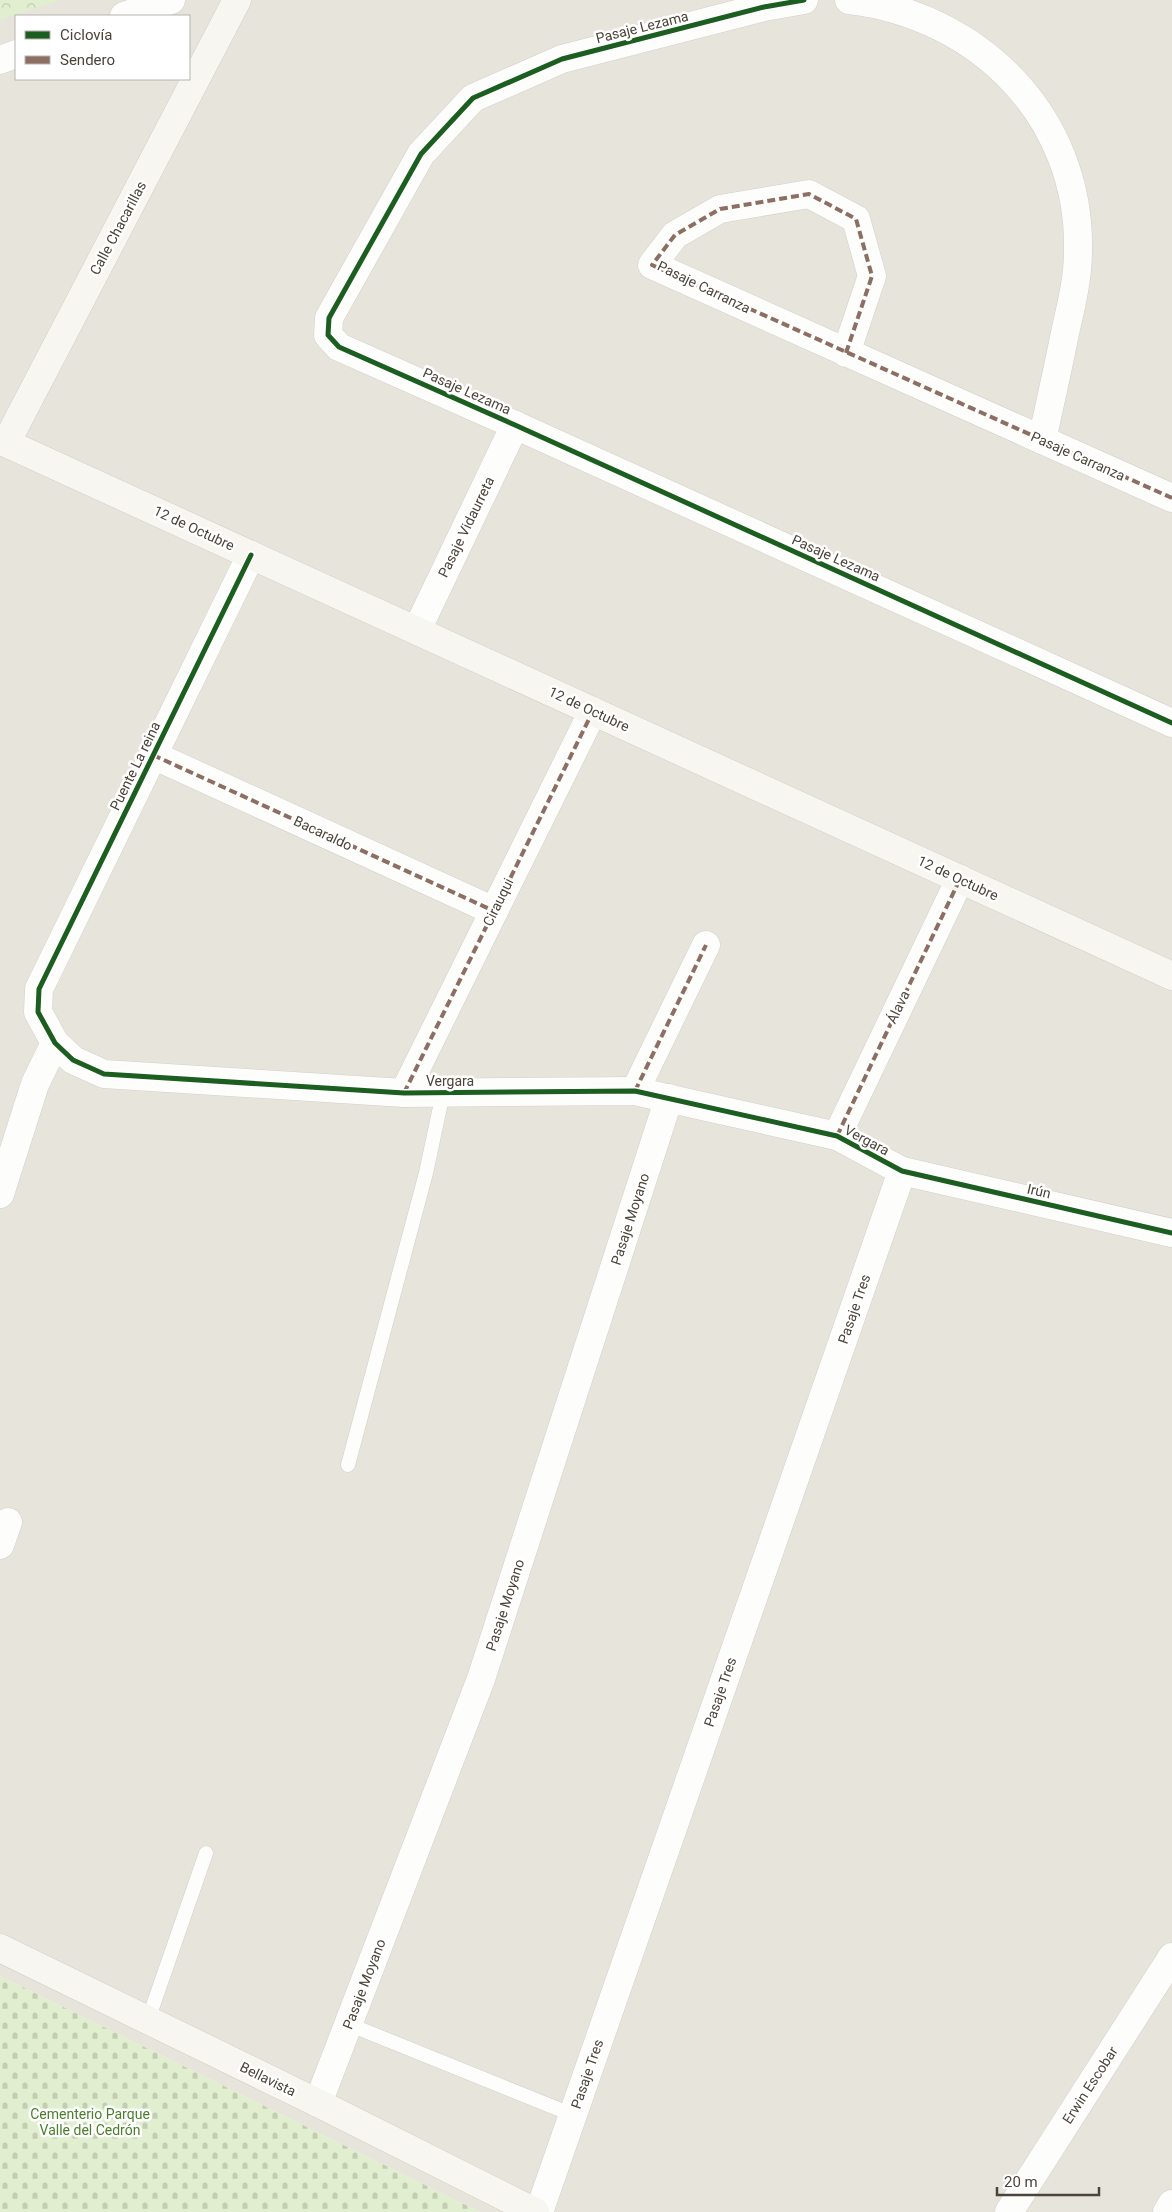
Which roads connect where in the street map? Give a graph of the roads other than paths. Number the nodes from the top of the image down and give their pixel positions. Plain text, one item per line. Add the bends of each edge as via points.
1 (171, 0) edge
2 (237, 0) edge
3 (804, 0) edge
4 (849, 0) edge
5 (764, 4) edge
6 (127, 15) edge
7 (15, 54) edge
8 (0, 60) edge
9 (846, 353) junction
10 (515, 425) junction
11 (1042, 440) junction
12 (3, 450) edge
13 (1172, 498) edge
14 (252, 555) junction
15 (417, 630) junction
16 (593, 710) junction
17 (1172, 723) edge
18 (153, 755) junction
19 (960, 879) junction
20 (494, 911) junction
21 (706, 945) dead end
22 (1172, 976) edge
23 (39, 988) joint
24 (55, 1043) junction
25 (636, 1090) junction
26 (404, 1092) junction
27 (443, 1092) junction
28 (669, 1098) junction
29 (837, 1136) junction
30 (902, 1171) junction
31 (0, 1194) edge
32 (1172, 1233) edge
33 (348, 1465) dead end
34 (206, 1853) dead end
35 (0, 1948) edge
36 (1172, 1957) edge
37 (148, 2020) junction
38 (348, 2024) junction
39 (318, 2103) junction
40 (573, 2115) junction
41 (1172, 2204) edge
42 (535, 2212) edge
43 (539, 2212) edge
44 (1009, 2212) edge
45 (1167, 2212) edge

1 - 6 street
2 - 12 street, Calle Chacarillas
3 - 5 street, Pasaje Lezama
4 - 11 street via 910,12 976,46 1004,70 1026,96 1060,153 1075,209 1076,284
5 - 10 street, Pasaje Lezama via 562,59 473,98 421,154 329,318 328,335 339,347
7 - 8 street
9 - 9 street, Pasaje Carranza via 872,276 856,219 809,194 720,209 675,235 652,265
9 - 11 street, Pasaje Carranza
10 - 15 street, Pasaje Vidaurreta
10 - 17 street, Pasaje Lezama
11 - 13 street, Pasaje Carranza
12 - 14 street, 12 de Octubre
14 - 15 street, 12 de Octubre
14 - 18 street, Puente La reina
15 - 16 street, 12 de Octubre
16 - 19 street, 12 de Octubre
16 - 20 street, Cirauqui
18 - 20 street, Bacaraldo
18 - 23 street, Puente La reina
19 - 22 street, 12 de Octubre
19 - 29 street, Álava
20 - 26 street, Cirauqui
21 - 25 street
23 - 24 street, Vergara via 38,1012
24 - 26 street, Vergara via 73,1060 104,1074
24 - 31 street via 35,1084
25 - 27 street, Vergara
25 - 28 street, Vergara
26 - 27 street, Vergara
27 - 33 lane via 426,1173
28 - 29 street, Vergara
28 - 38 street, Pasaje Moyano via 481,1679
29 - 30 street, Vergara
30 - 32 street, Irún
30 - 40 street, Pasaje Tres
34 - 37 lane
35 - 37 street, Bellavista
36 - 44 street, Erwin Escobar
37 - 39 street, Bellavista
38 - 39 street, Pasaje Moyano
38 - 40 lane
39 - 42 street, Bellavista
40 - 43 street, Pasaje Tres
41 - 45 street

